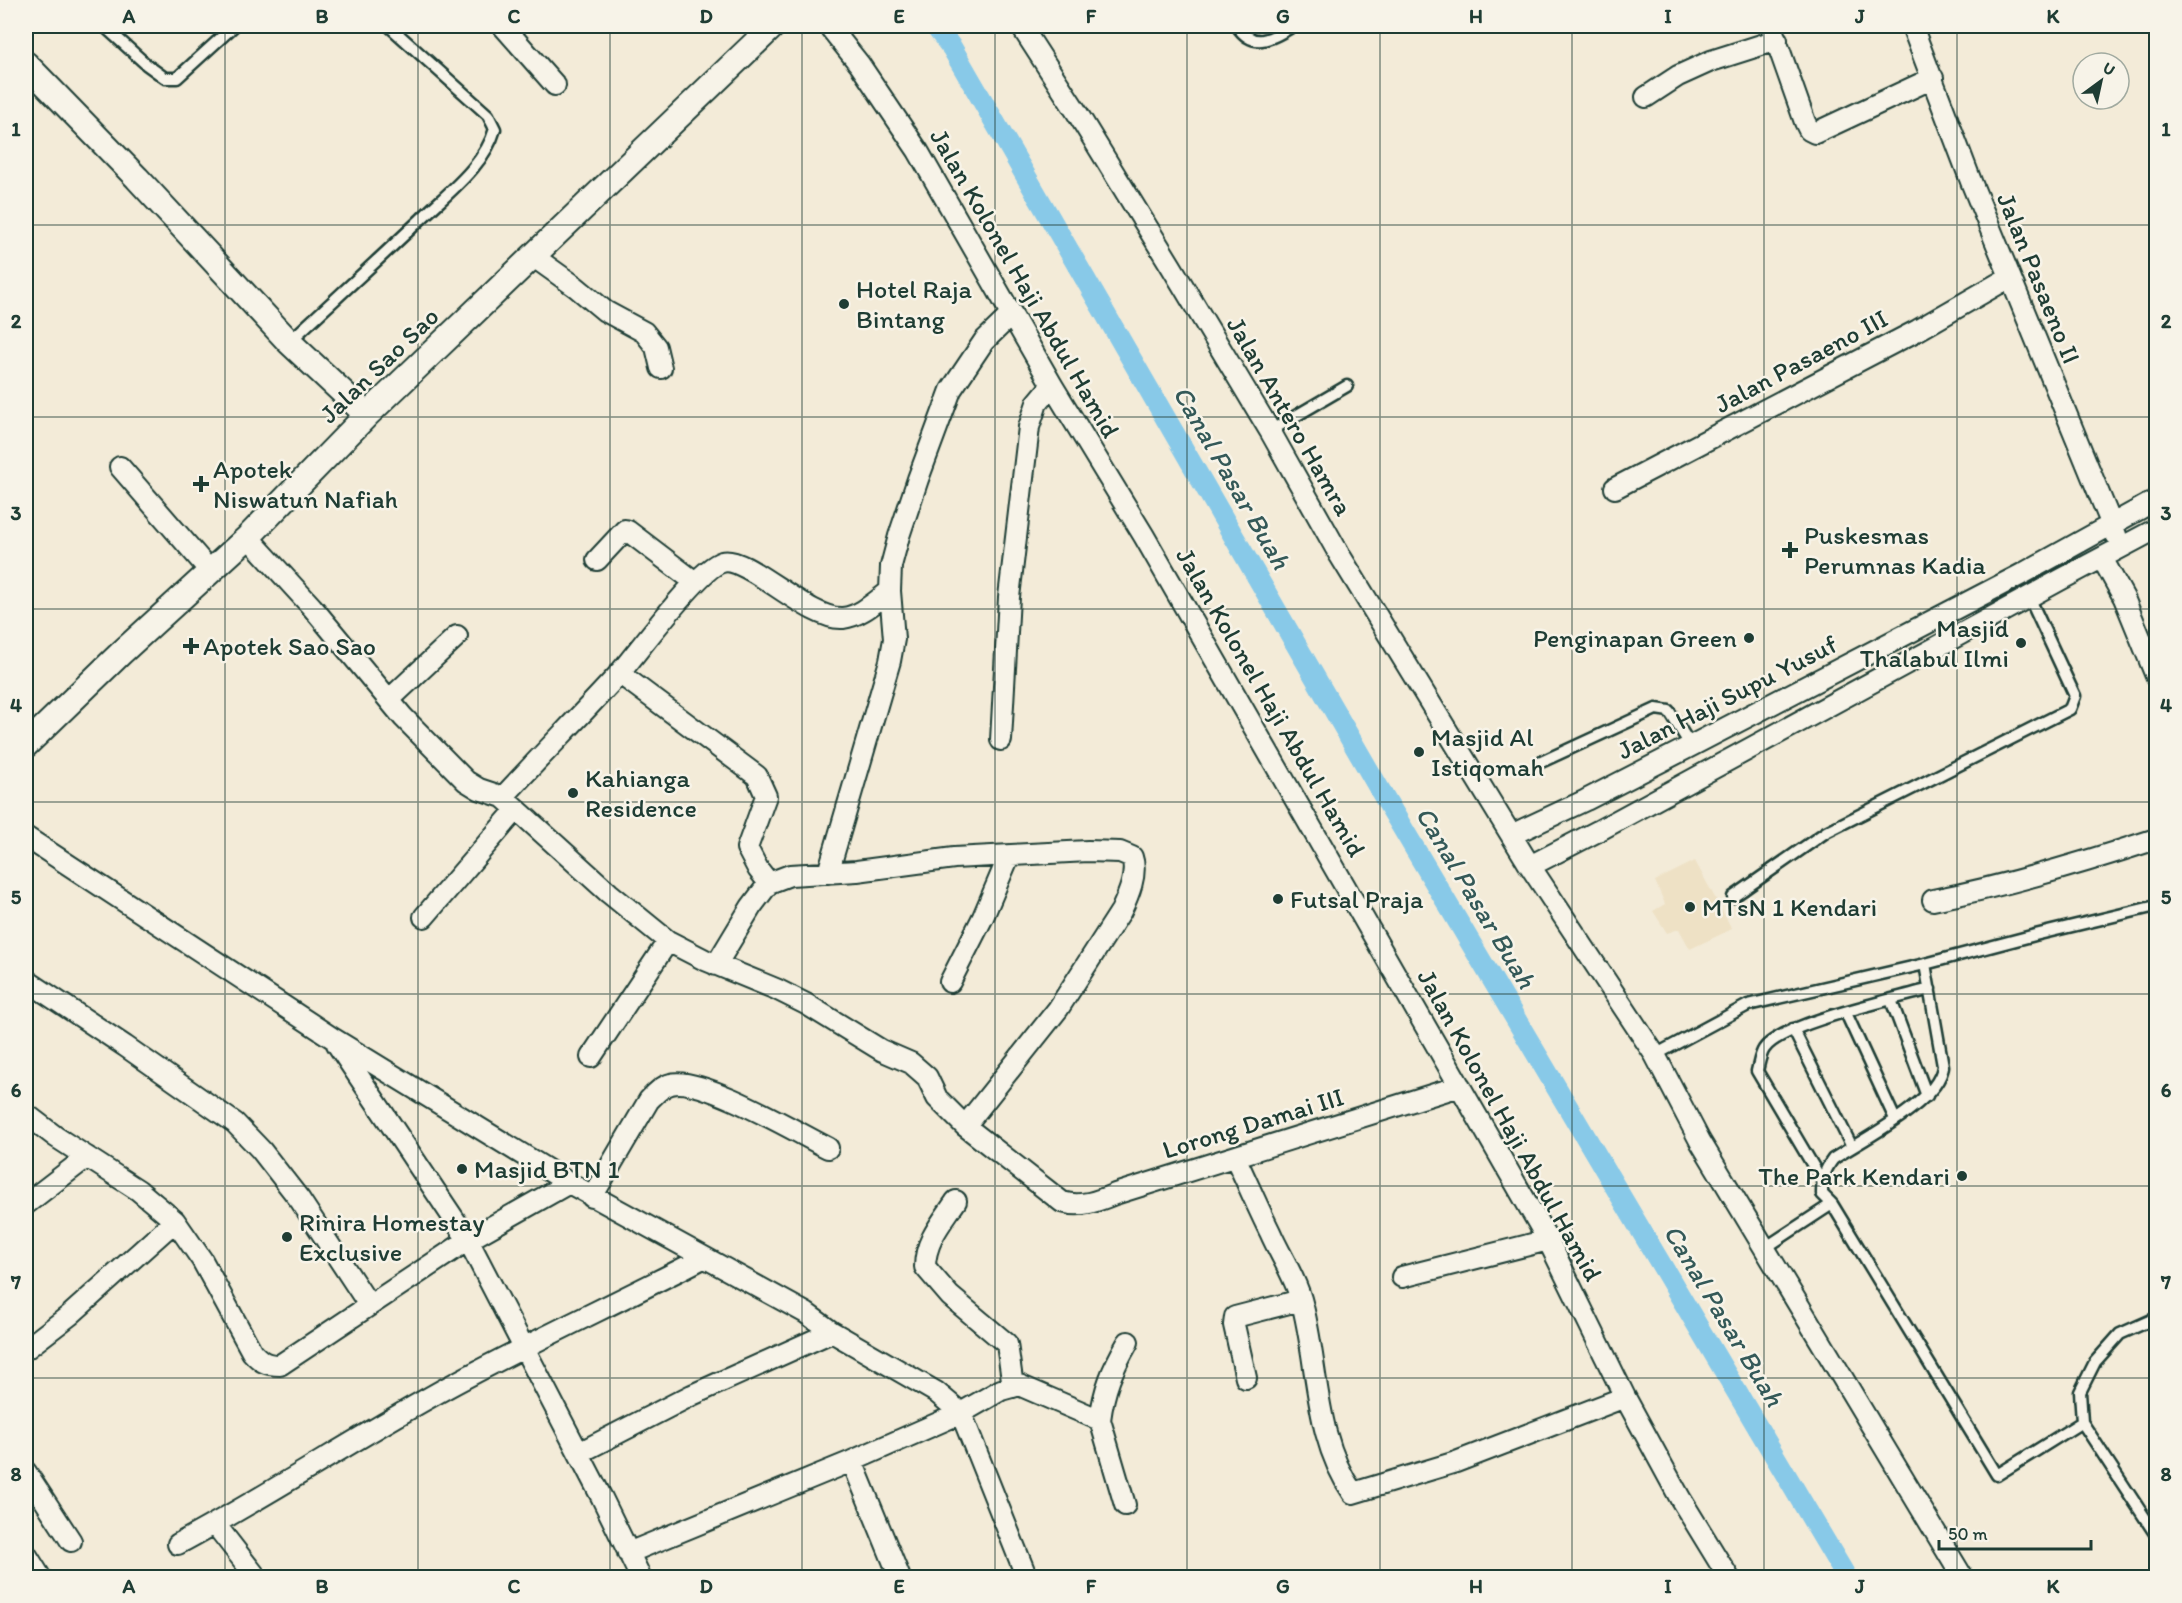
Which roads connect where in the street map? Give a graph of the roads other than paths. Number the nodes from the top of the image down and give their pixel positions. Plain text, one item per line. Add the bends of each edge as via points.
1 (104, 26) edge
2 (234, 26) edge
3 (390, 26) edge
4 (503, 26) edge
5 (773, 26) edge
6 (829, 26) edge
7 (1021, 26) edge
8 (1237, 26) edge
9 (1293, 26) edge
10 (1912, 26) edge
11 (1774, 33) edge
12 (26, 64) edge
13 (1933, 78) junction
14 (555, 85) dead end
15 (1646, 97) dead end
16 (534, 256) junction
17 (2010, 277) junction
18 (1012, 315) junction
19 (289, 342) junction
20 (662, 368) dead end
21 (1052, 385) junction
22 (1347, 386) dead end
23 (367, 415) junction
24 (1270, 431) junction
25 (120, 467) dead end
26 (1615, 489) dead end
27 (2157, 500) edge
28 (2111, 524) junction
29 (2157, 529) edge
30 (248, 537) junction
31 (2122, 549) junction
32 (2102, 558) junction
33 (597, 560) dead end
34 (210, 571) junction
35 (695, 582) junction
36 (890, 591) junction
37 (2029, 597) junction
38 (457, 636) dead end
39 (619, 673) junction
40 (2157, 676) edge
41 (390, 699) junction
42 (1000, 740) dead end
43 (26, 745) edge
44 (1691, 746) junction
45 (1539, 763) dead end
46 (509, 803) junction
47 (1511, 835) junction
48 (26, 837) edge
49 (2157, 839) edge
50 (1009, 856) junction
51 (1530, 866) junction
52 (828, 873) junction
53 (769, 883) junction
54 (1733, 897) dead end
55 (1933, 900) dead end
56 (2157, 906) edge
57 (424, 917) dead end
58 (668, 941) junction
59 (1925, 964) junction
60 (716, 965) junction
61 (26, 980) edge
62 (950, 982) dead end
63 (1930, 990) junction
64 (1891, 1000) junction
65 (1846, 1013) junction
66 (1793, 1029) junction
67 (334, 1040) junction
68 (1654, 1055) junction
69 (591, 1057) dead end
70 (1460, 1086) junction
71 (1927, 1096) junction
72 (26, 1114) edge
73 (1895, 1119) junction
74 (965, 1126) junction
75 (1852, 1147) junction
76 (828, 1148) dead end
77 (87, 1157) junction
78 (1235, 1157) junction
79 (1822, 1181) junction
80 (569, 1183) junction
81 (592, 1197) junction
82 (956, 1201) dead end
83 (26, 1204) edge
84 (1832, 1204) junction
85 (175, 1221) junction
86 (468, 1240) junction
87 (1548, 1240) junction
88 (1765, 1248) junction
89 (703, 1258) junction
90 (1402, 1277) dead end
91 (1301, 1300) junction
92 (369, 1305) junction
93 (2157, 1318) edge
94 (832, 1332) junction
95 (1128, 1342) dead end
96 (523, 1347) junction
97 (26, 1349) edge
98 (1246, 1378) dead end
99 (1014, 1387) junction
100 (1625, 1397) junction
101 (961, 1413) junction
102 (1100, 1420) junction
103 (2082, 1422) junction
104 (579, 1453) junction
105 (852, 1461) junction
106 (26, 1472) edge
107 (1125, 1504) dead end
108 (215, 1524) junction
109 (2157, 1535) edge
110 (71, 1541) dead end
111 (178, 1544) dead end
112 (628, 1553) junction
113 (26, 1554) edge
114 (41, 1578) edge
115 (256, 1578) edge
116 (640, 1578) edge
117 (900, 1578) edge
118 (1027, 1578) edge
119 (1729, 1578) edge
120 (1963, 1578) edge

1 - 2 lane via 165,78 177,78
3 - 19 lane via 488,115 495,129 490,144 471,170
4 - 14 street
5 - 16 street, Jalan Sao Sao
6 - 18 street, Jalan Kolonel Haji Abdul Hamid via 918,151
7 - 24 street, Jalan Antero Hamra
8 - 9 lane via 1252,39 1268,40
10 - 13 street, Jalan Pasaeno II
11 - 13 street via 1805,122 1815,133
11 - 15 street via 1678,76
12 - 19 street
13 - 17 street, Jalan Pasaeno II
16 - 20 street via 604,311 644,332 656,346
16 - 23 street, Jalan Sao Sao
17 - 26 street, Jalan Pasaeno III
17 - 28 street, Jalan Pasaeno II
18 - 21 street, Jalan Kolonel Haji Abdul Hamid
18 - 36 street via 984,340 951,390 899,536 891,566
19 - 23 street
21 - 42 street via 1037,403 1029,427 1009,597
21 - 70 street, Jalan Kolonel Haji Abdul Hamid via 1144,536
22 - 24 lane
23 - 30 street, Jalan Sao Sao
24 - 47 street, Jalan Antero Hamra via 1339,554
25 - 34 street
27 - 28 street, Jalan Haji Supu Yusuf
28 - 31 street, Jalan Pasaeno II
28 - 44 street, Jalan Haji Supu Yusuf
29 - 31 street, Jalan Haji Supu Yusuf
30 - 34 street, Jalan Sao Sao
30 - 41 street
31 - 32 street, Jalan Haji Supu Yusuf
32 - 37 street, Jalan Haji Supu Yusuf
32 - 40 street via 2124,598
33 - 35 street via 620,534 628,531
34 - 43 street, Jalan Sao Sao
35 - 36 street via 715,565 730,561 815,609 843,618 861,612
35 - 39 street
36 - 52 street via 894,639 890,661
37 - 51 street, Jalan Haji Supu Yusuf
37 - 54 lane via 2075,696 2070,709 1826,832
38 - 41 street
39 - 46 street
39 - 53 street via 757,777 766,796 747,848
41 - 46 street via 466,781
44 - 45 lane via 1669,711 1656,709
44 - 47 street, Jalan Haji Supu Yusuf
46 - 57 street
46 - 58 street
47 - 51 street, Jalan Antero Hamra
48 - 67 street
49 - 55 street via 2069,868
50 - 52 street via 954,858
50 - 62 street
50 - 74 street via 1120,852 1131,857 1134,868 1121,911 1058,1009
51 - 68 street, Jalan Antero Hamra
52 - 53 street via 790,875
53 - 60 street
56 - 59 lane
58 - 60 street
58 - 69 street
59 - 63 lane
59 - 68 lane via 1748,1005
60 - 74 street via 806,1004 881,1050 911,1063 927,1077 937,1098
61 - 92 street via 235,1123 300,1200
63 - 64 lane
63 - 71 lane via 1943,1066 1942,1076
64 - 65 lane
64 - 71 lane
65 - 66 lane
65 - 73 lane
66 - 75 lane
66 - 79 lane via 1763,1049 1757,1071
67 - 80 street
67 - 86 street
68 - 88 street, Jalan Antero Hamra via 1700,1141
70 - 78 street, Lorong Damai III
70 - 87 street, Jalan Kolonel Haji Abdul Hamid
71 - 73 lane
72 - 77 street
73 - 75 lane
74 - 78 street, Lorong Damai III via 1062,1202 1072,1205 1098,1201
75 - 79 lane via 1833,1159
76 - 81 street via 722,1095 672,1083 649,1100
77 - 83 street
77 - 85 street via 138,1190
78 - 91 street
79 - 84 lane via 1822,1194
80 - 81 street
80 - 86 street
81 - 89 street
82 - 99 street via 925,1253 925,1267 950,1296 1007,1344
84 - 88 lane
84 - 103 lane via 1997,1475
85 - 92 street via 261,1362 280,1365
85 - 97 street
86 - 92 street
86 - 96 street
87 - 90 street
87 - 100 street, Jalan Kolonel Haji Abdul Hamid
88 - 120 street, Jalan Antero Hamra
89 - 94 street via 806,1313
89 - 96 street
91 - 98 street via 1235,1317
91 - 100 street via 1320,1408 1332,1451 1353,1493 1456,1462
93 - 103 lane via 2120,1334 2095,1362 2080,1392
94 - 101 street via 936,1392
94 - 104 street via 692,1395
95 - 102 street via 1110,1373
96 - 104 street
96 - 108 street via 423,1401
99 - 101 street via 1001,1390
99 - 102 street via 1019,1385
100 - 119 street, Jalan Kolonel Haji Abdul Hamid
101 - 105 street
101 - 118 street
102 - 107 street
103 - 109 lane
104 - 112 street
105 - 112 street
105 - 117 street
106 - 110 street
108 - 111 street
108 - 115 street
112 - 116 street
113 - 114 street

